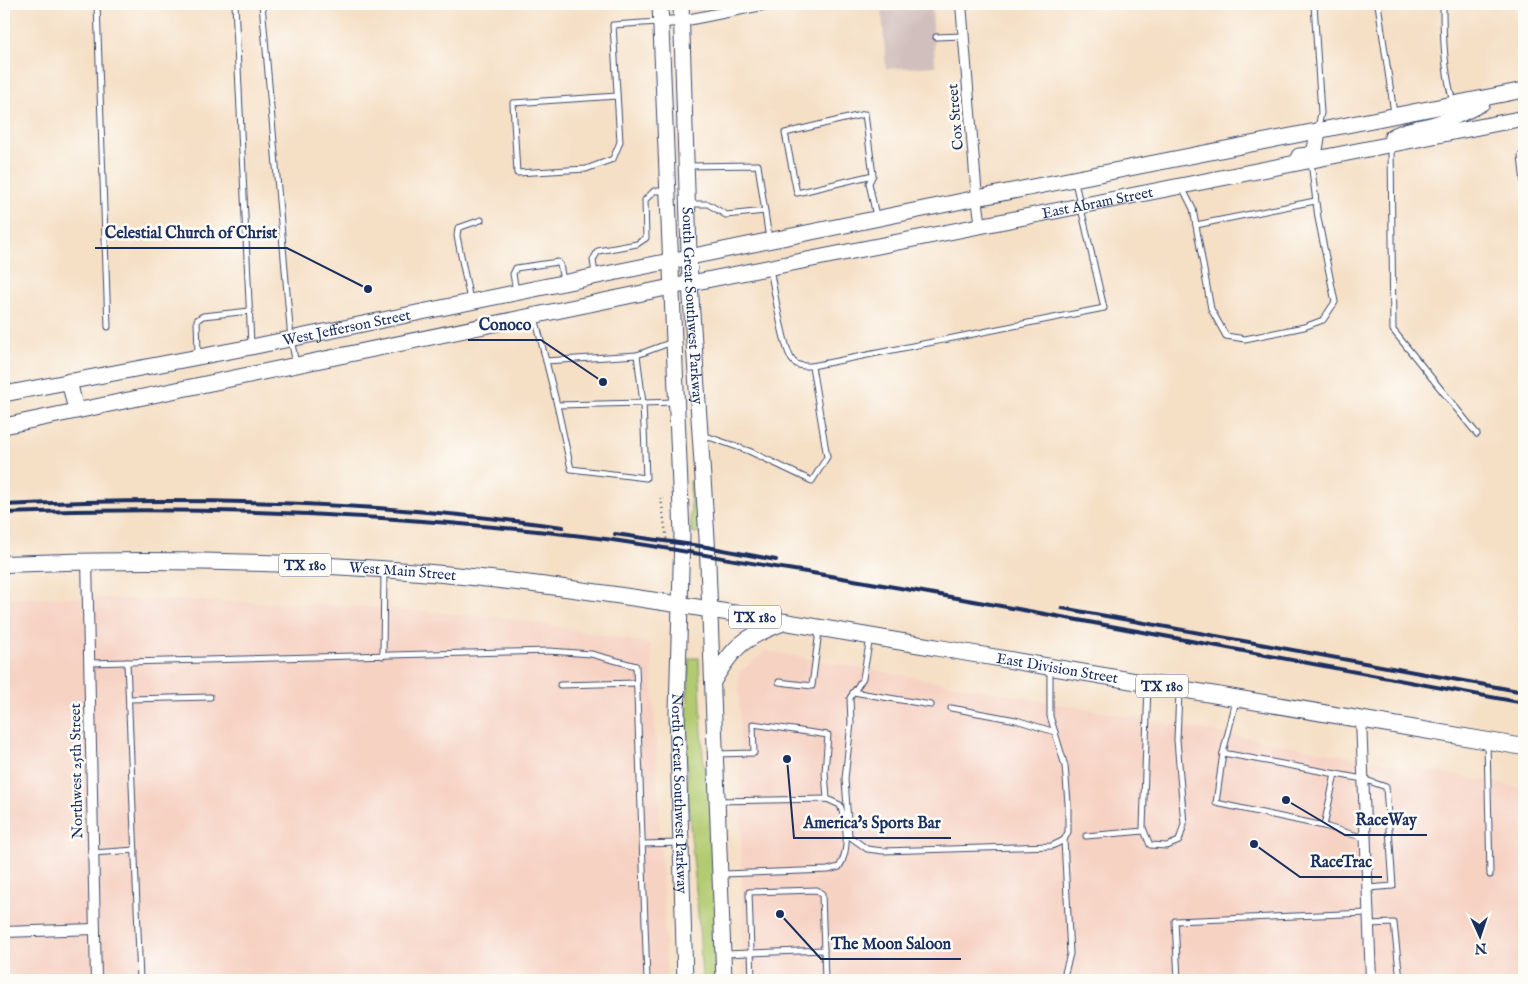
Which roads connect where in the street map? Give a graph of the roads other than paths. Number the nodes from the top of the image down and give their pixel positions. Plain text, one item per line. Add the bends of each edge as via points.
1 (97, 4) edge
2 (235, 4) edge
3 (262, 4) edge
4 (660, 4) edge
5 (681, 4) edge
6 (767, 4) edge
7 (961, 4) edge
8 (1314, 4) edge
9 (1378, 4) edge
10 (1443, 4) edge
11 (682, 21) junction
12 (661, 22) junction
13 (963, 36) junction
14 (936, 37) dead end
15 (1524, 90) edge
16 (617, 96) junction
17 (1494, 96) junction
18 (1454, 104) junction
19 (1395, 116) junction
20 (1524, 118) edge
21 (1318, 131) junction
22 (1390, 144) junction
23 (1524, 151) edge
24 (1311, 160) junction
25 (687, 166) junction
26 (873, 175) junction
27 (1225, 177) junction
28 (1074, 179) junction
29 (1524, 182) edge
30 (1182, 186) junction
31 (669, 190) junction
32 (976, 198) junction
33 (1315, 201) junction
34 (689, 204) junction
35 (1081, 207) junction
36 (765, 212) junction
37 (877, 219) junction
38 (481, 220) dead end
39 (1196, 225) junction
40 (981, 227) junction
41 (769, 242) junction
42 (690, 258) junction
43 (671, 262) junction
44 (770, 268) junction
45 (595, 277) junction
46 (690, 283) junction
47 (564, 284) junction
48 (671, 287) junction
49 (511, 294) junction
50 (470, 302) junction
51 (250, 311) junction
52 (535, 316) junction
53 (509, 322) junction
54 (108, 327) dead end
55 (318, 334) junction
56 (291, 339) junction
57 (675, 341) junction
58 (252, 347) junction
59 (637, 355) junction
60 (198, 357) junction
61 (324, 360) junction
62 (546, 361) junction
63 (297, 366) junction
64 (812, 366) junction
65 (70, 381) junction
66 (4, 394) edge
67 (643, 402) junction
68 (678, 402) junction
69 (557, 404) junction
70 (76, 410) junction
71 (4, 426) edge
72 (1477, 434) dead end
73 (700, 435) junction
74 (87, 560) junction
75 (4, 564) edge
76 (384, 570) junction
77 (681, 606) junction
78 (710, 610) junction
79 (784, 622) junction
80 (820, 628) junction
81 (870, 637) junction
82 (383, 656) junction
83 (127, 662) junction
84 (89, 663) junction
85 (1050, 667) junction
86 (713, 681) junction
87 (779, 682) dead end
88 (637, 683) junction
89 (1148, 684) junction
90 (560, 686) dead end
91 (1180, 689) junction
92 (853, 692) junction
93 (210, 697) dead end
94 (1237, 698) junction
95 (129, 699) junction
96 (931, 705) dead end
97 (951, 708) dead end
98 (1361, 719) junction
99 (1055, 732) junction
100 (1487, 740) junction
101 (1524, 747) edge
102 (716, 754) junction
103 (1223, 754) junction
104 (1336, 774) junction
105 (1364, 779) junction
106 (827, 799) junction
107 (717, 801) junction
108 (1324, 826) junction
109 (1144, 831) junction
110 (1086, 836) dead end
111 (1366, 838) junction
112 (1064, 840) junction
113 (682, 843) junction
114 (642, 844) junction
115 (135, 850) junction
116 (93, 853) junction
117 (720, 874) junction
118 (1490, 875) dead end
119 (1368, 888) junction
120 (1369, 919) junction
121 (95, 929) junction
122 (4, 932) edge
123 (824, 950) junction
124 (751, 952) junction
125 (723, 954) junction
126 (96, 980) edge
127 (140, 980) edge
128 (647, 980) edge
129 (685, 980) edge
130 (724, 980) edge
131 (752, 980) edge
132 (825, 980) edge
133 (1063, 980) edge
134 (1178, 980) edge
135 (1371, 980) edge
136 (1400, 980) edge

1 - 54 lane
2 - 51 lane
3 - 56 lane
4 - 12 main road, South Great Southwest Parkway
5 - 11 main road, South Great Southwest Parkway
6 - 11 street
7 - 13 street, Cox Street
8 - 21 lane via 1321,114
9 - 19 lane
10 - 18 lane via 1443,44
11 - 12 street
11 - 25 main road, South Great Southwest Parkway
12 - 16 lane via 613,25
12 - 31 main road, South Great Southwest Parkway
13 - 14 lane
13 - 32 street, Cox Street
15 - 17 main road, East Abram Street
16 - 16 lane via 620,142 613,159 586,169 517,172 513,103
17 - 18 main road, East Abram Street
17 - 22 main road via 1461,115 1401,131 1392,137
18 - 19 main road, East Abram Street
19 - 21 main road, East Abram Street
20 - 22 main road, East Abram Street
21 - 27 main road via 1315,150 1309,155
21 - 28 main road, East Abram Street
22 - 24 main road, East Abram Street
22 - 72 lane via 1393,330
23 - 29 lane via 1521,156
24 - 27 main road, East Abram Street
24 - 33 lane
25 - 34 main road, South Great Southwest Parkway
25 - 36 lane via 758,165
26 - 26 lane via 865,114 785,133 797,193
26 - 37 lane via 869,183
27 - 30 main road, East Abram Street
28 - 32 main road, East Abram Street
28 - 35 lane
30 - 35 main road, East Abram Street
30 - 39 lane via 1193,208
31 - 43 main road, South Great Southwest Parkway
31 - 45 lane via 654,191 645,200 646,236 642,242 598,251 593,260
32 - 37 main road, East Abram Street
32 - 40 street, Cox Street
33 - 39 lane
33 - 39 lane via 1335,302 1323,320 1245,339 1226,336 1211,309
34 - 36 lane via 708,204 726,215
34 - 42 main road, South Great Southwest Parkway
35 - 40 main road, East Abram Street
35 - 64 lane via 1104,308
36 - 41 lane
37 - 41 main road, East Abram Street
38 - 50 lane via 458,228
40 - 44 main road, East Abram Street
41 - 42 main road, East Abram Street
42 - 43 main road, West Jefferson Street
42 - 46 main road, South Great Southwest Parkway
43 - 45 main road, West Jefferson Street
43 - 48 main road, South Great Southwest Parkway
44 - 46 main road, East Abram Street
44 - 64 lane via 787,347 793,361 800,366
45 - 47 main road, West Jefferson Street
46 - 48 main road, East Abram Street
46 - 73 main road, South Great Southwest Parkway
47 - 49 main road, West Jefferson Street
47 - 49 lane via 558,262 516,268
48 - 52 main road, West Jefferson Street
48 - 57 main road, South Great Southwest Parkway
49 - 50 main road, West Jefferson Street
49 - 53 main road
50 - 55 main road, West Jefferson Street
51 - 58 lane
51 - 60 lane via 203,316 197,320
52 - 53 main road, West Jefferson Street
52 - 62 lane
53 - 61 main road, West Jefferson Street
55 - 56 main road, West Jefferson Street
55 - 61 main road
56 - 58 main road, West Jefferson Street
56 - 63 lane
57 - 59 lane
57 - 68 main road, South Great Southwest Parkway
58 - 60 main road, West Jefferson Street
59 - 62 lane
59 - 67 lane
60 - 65 main road, West Jefferson Street
61 - 63 main road, West Jefferson Street
62 - 69 lane
63 - 70 main road, West Jefferson Street
64 - 73 lane via 827,457 812,481 749,451
65 - 66 main road, West Jefferson Street
65 - 70 main road
67 - 68 lane
67 - 69 lane
67 - 69 lane via 646,478 571,469
68 - 77 main road, South Great Southwest Parkway
70 - 71 main road, West Jefferson Street
73 - 78 main road, South Great Southwest Parkway
74 - 75 main road, West Main Street / TX 180
74 - 76 main road, West Main Street / TX 180 via 257,562
74 - 84 street, Northwest 25th Street
76 - 77 main road, West Main Street / TX 180 via 573,590
76 - 82 lane
77 - 78 main road, West Main Street / TX 180
77 - 113 main road, North Great Southwest Parkway via 677,712
78 - 79 main road, East Division Street / TX 180
78 - 86 main road
79 - 80 main road, East Division Street / TX 180
79 - 86 main road via 741,643 728,656
80 - 81 main road, East Division Street / TX 180
80 - 87 lane via 812,686
81 - 85 main road, East Division Street / TX 180
81 - 92 lane via 863,678
82 - 83 lane
82 - 88 lane via 549,651 591,654 636,666
83 - 84 lane
83 - 95 lane
84 - 116 street, Northwest 25th Street
85 - 89 main road, East Division Street / TX 180
85 - 99 lane via 1050,716
86 - 102 main road
88 - 90 lane
88 - 114 lane
89 - 91 main road, East Division Street / TX 180
89 - 109 lane
91 - 94 main road, East Division Street / TX 180
91 - 109 lane via 1177,740 1184,824 1179,840 1167,846 1150,845
92 - 96 lane
92 - 112 lane via 845,779 849,836 859,844 867,849 883,851 1052,846
93 - 95 lane
94 - 98 main road, East Division Street / TX 180
94 - 103 lane
95 - 115 lane
97 - 99 lane via 1016,720
98 - 100 main road, East Division Street / TX 180
98 - 105 street
99 - 112 lane via 1064,766 1068,803 1068,832
100 - 101 main road, East Division Street / TX 180
100 - 118 lane
102 - 106 lane via 754,753 753,724 828,735
102 - 107 main road
103 - 104 lane
103 - 108 lane via 1216,803
104 - 105 lane
104 - 108 lane
105 - 111 street
105 - 119 lane via 1386,787 1393,886
106 - 107 lane
106 - 117 lane via 840,806 845,818 845,856 839,867
107 - 117 main road
108 - 111 lane
109 - 110 lane
111 - 119 street
112 - 133 lane via 1070,954
113 - 114 lane
113 - 129 main road, North Great Southwest Parkway
114 - 128 lane
115 - 116 lane
115 - 127 lane
116 - 121 street, Northwest 25th Street
117 - 125 main road
119 - 120 street
120 - 134 lane via 1175,921
120 - 135 street
120 - 136 lane via 1394,923
121 - 122 street
121 - 126 street, Northwest 25th Street
123 - 124 lane
123 - 124 lane via 822,894 817,890 807,890 749,892
123 - 132 lane
124 - 125 lane
124 - 131 lane
125 - 130 main road

